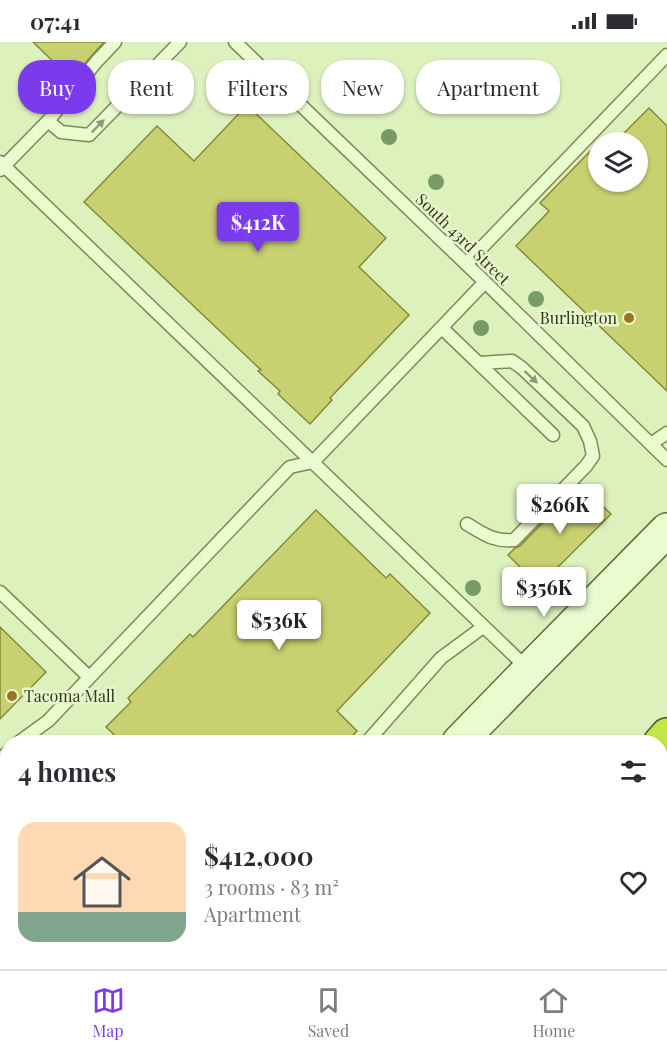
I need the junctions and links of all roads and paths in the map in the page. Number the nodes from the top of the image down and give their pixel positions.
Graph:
1 (116, 42) edge
2 (180, 42) edge
3 (237, 43) edge
4 (665, 63) edge
5 (48, 121) junction
6 (1, 166) edge
7 (466, 264) junction
8 (485, 282) junction
9 (442, 328) junction
10 (479, 363) junction
11 (667, 433) edge
12 (553, 435) dead end
13 (651, 444) junction
14 (667, 460) edge
15 (313, 462) junction
16 (467, 524) dead end
17 (667, 530) edge
18 (0, 592) edge
19 (483, 627) junction
20 (529, 670) junction
21 (89, 677) junction
22 (29, 735) edge
23 (373, 735) edge
24 (466, 735) edge

1 - 5 lane
5 -> 2 lane
3 - 7 lane, South 43rd Street
4 - 7 lane
5 - 6 lane
6 - 15 lane
7 - 8 lane, South 43rd Street
8 - 9 lane
8 - 13 lane, South 43rd Street
9 - 10 lane
9 - 15 lane
10 - 12 lane
10 -> 16 lane
11 - 13 lane
13 - 14 lane, South 43rd Street
15 - 19 lane
15 - 21 lane
17 - 20 street
18 - 21 lane
19 - 20 lane
19 - 23 lane
20 - 24 street
21 - 22 lane

